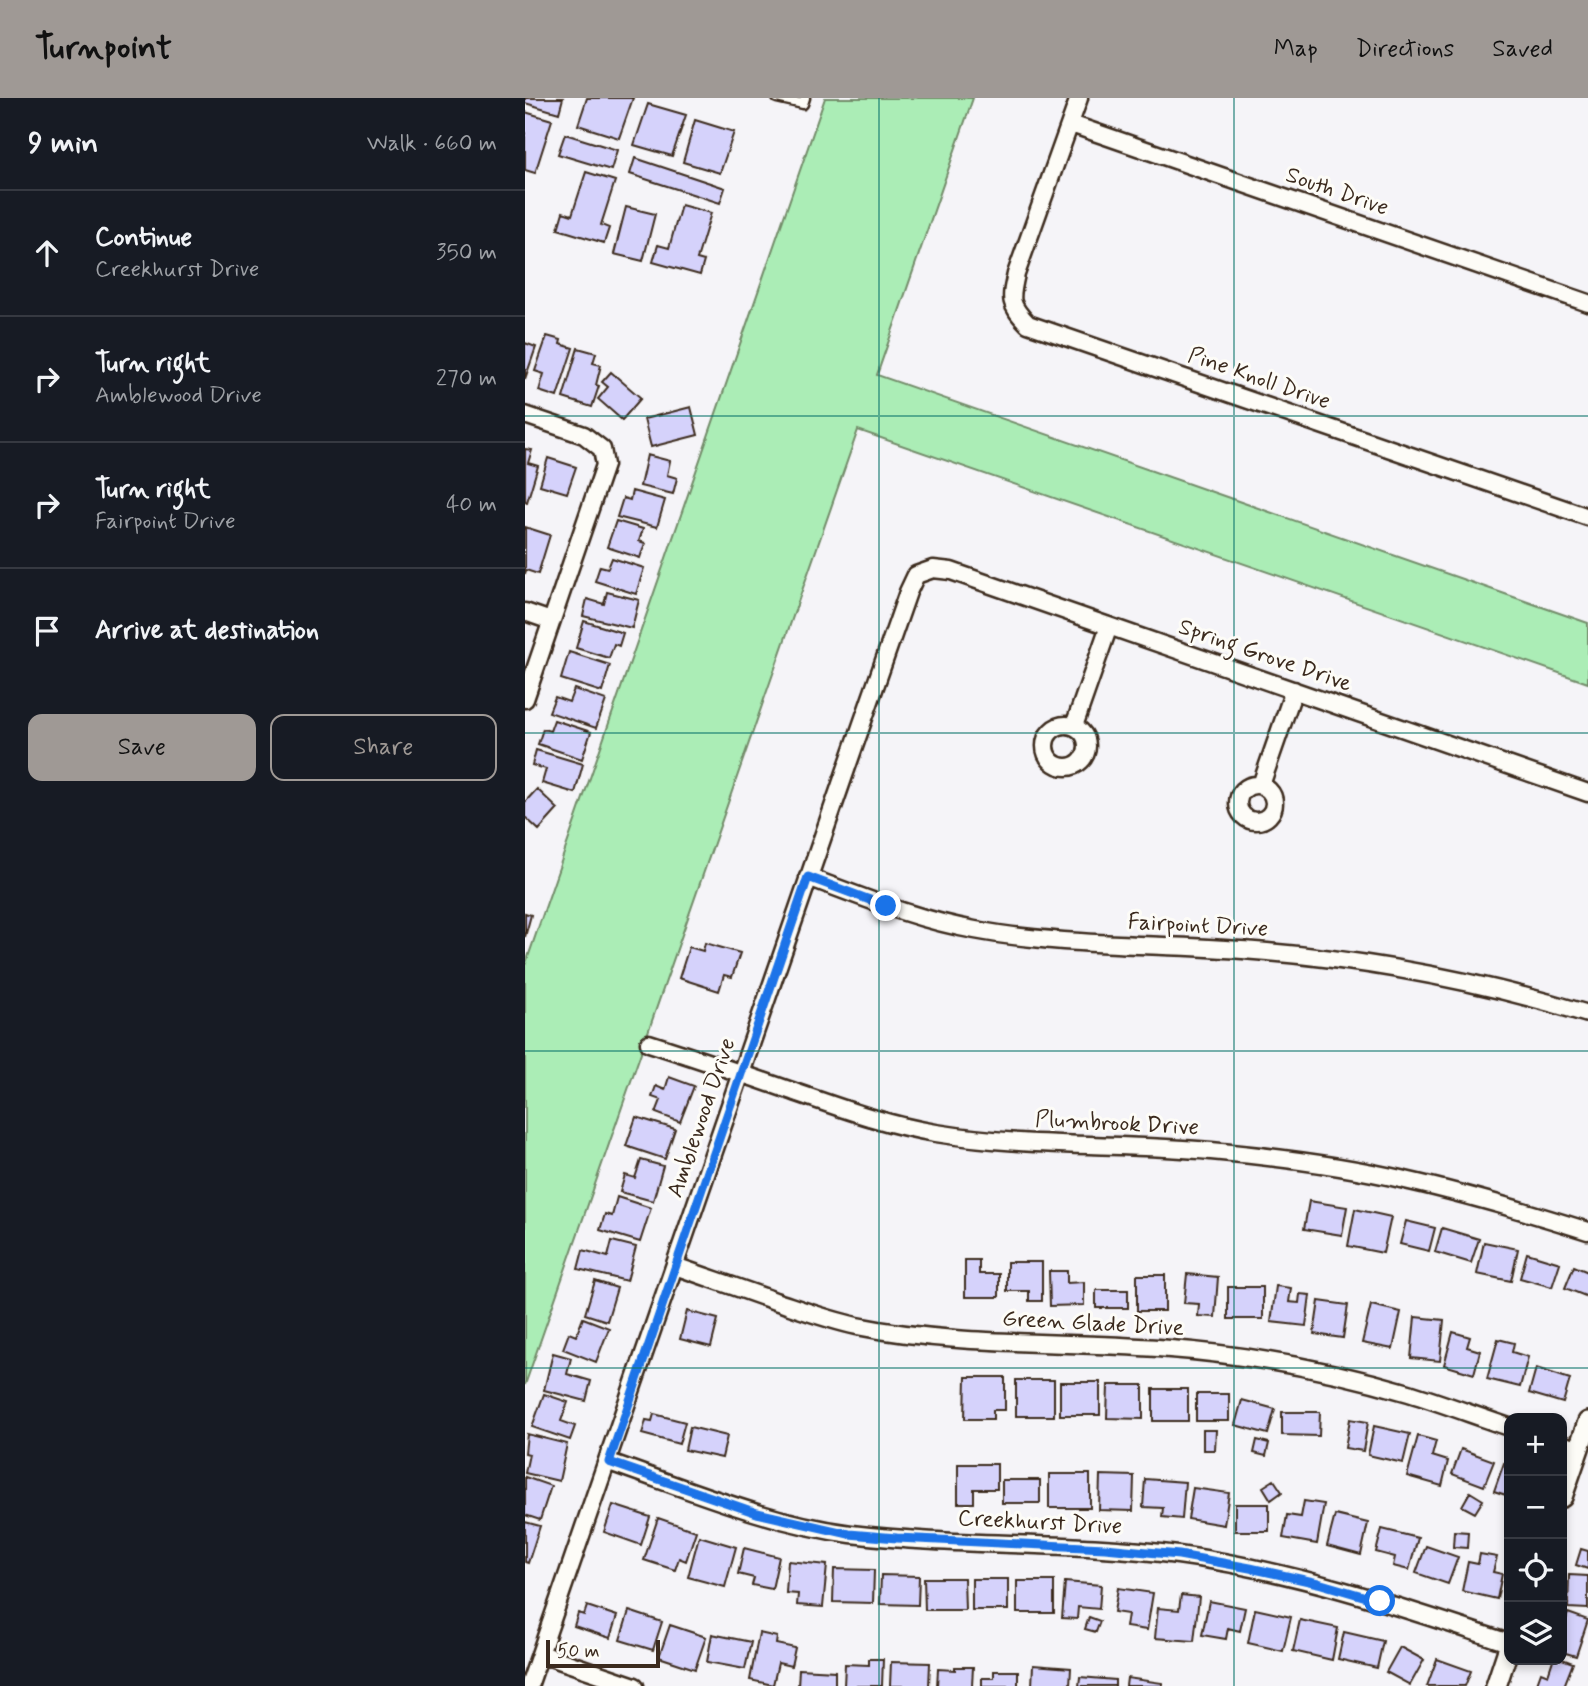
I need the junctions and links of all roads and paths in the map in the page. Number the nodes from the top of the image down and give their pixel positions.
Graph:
1 (777, 98) edge
2 (805, 98) edge
3 (1079, 98) edge
4 (1070, 124) junction
5 (1588, 303) edge
6 (525, 415) edge
7 (1588, 517) edge
8 (925, 572) joint
9 (525, 612) edge
10 (551, 621) junction
11 (1109, 626) junction
12 (1294, 690) junction
13 (525, 699) edge
14 (1074, 726) dead end
15 (1261, 785) dead end
16 (1588, 793) edge
17 (808, 877) junction
18 (1588, 1014) edge
19 (649, 1043) dead end
20 (741, 1073) junction
21 (1588, 1231) edge
22 (675, 1266) junction
23 (1588, 1422) edge
24 (1504, 1425) edge
25 (1570, 1447) edge
26 (609, 1462) junction
27 (1565, 1476) edge
28 (1504, 1643) edge
29 (541, 1654) junction
30 (1504, 1661) edge
31 (529, 1686) edge
32 (635, 1686) edge
33 (1496, 1686) edge

1 - 2 lane
3 - 4 street
4 - 5 street, South Drive
4 - 7 street, Pine Knoll Drive
6 - 10 street
8 - 11 street, Spring Grove Drive
8 - 17 street, Amblewood Drive
9 - 10 street
10 - 13 street
11 - 12 street, Spring Grove Drive
11 - 14 street
12 - 15 street
12 - 16 street, Spring Grove Drive
17 - 18 street, Fairpoint Drive
17 - 20 street, Amblewood Drive
19 - 20 street, Plumbrook Drive
20 - 21 street, Plumbrook Drive
20 - 22 street, Amblewood Drive
22 - 24 street, Green Glade Drive
22 - 26 street, Amblewood Drive
23 - 25 street
25 - 27 street
26 - 28 street, Creekhurst Drive
26 - 29 street, Amblewood Drive
29 - 31 street, Amblewood Drive
29 - 32 street
30 - 33 street

